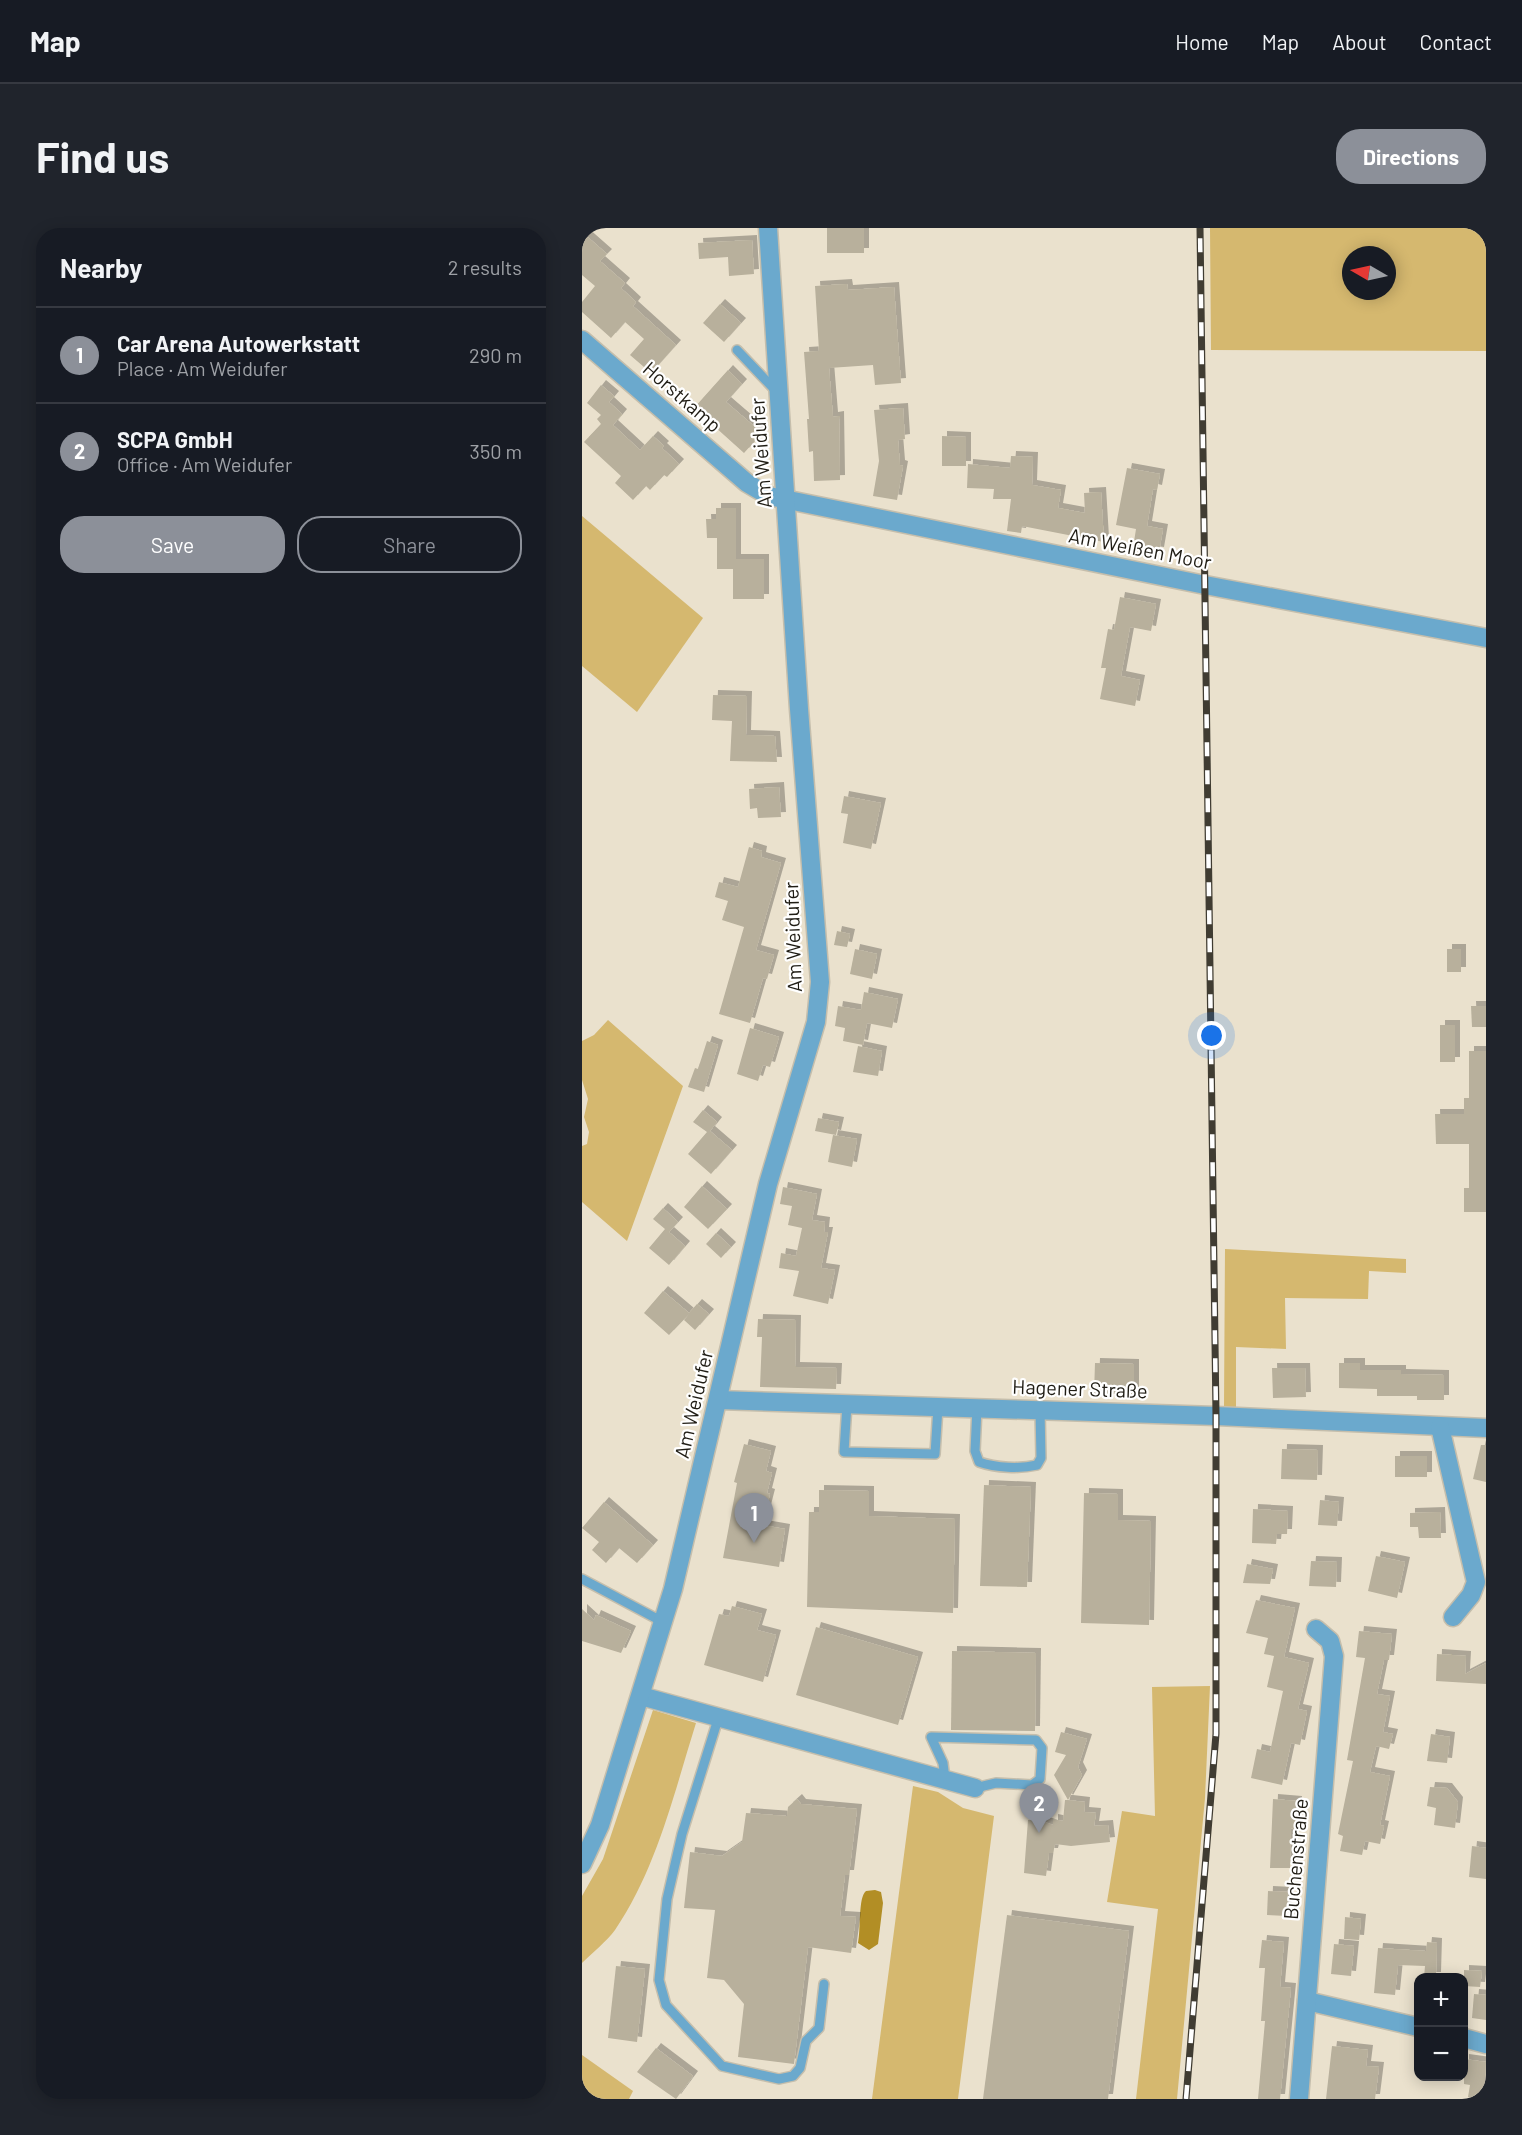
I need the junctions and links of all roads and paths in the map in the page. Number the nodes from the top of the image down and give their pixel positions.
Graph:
1 (768, 228) edge
2 (582, 340) edge
3 (737, 350) dead end
4 (779, 393) junction
5 (787, 501) junction
6 (1486, 638) edge
7 (719, 1400) junction
8 (847, 1404) junction
9 (938, 1407) junction
10 (977, 1408) junction
11 (1040, 1410) junction
12 (1440, 1427) junction
13 (1486, 1428) edge
14 (582, 1579) edge
15 (1453, 1617) dead end
16 (663, 1622) junction
17 (1316, 1629) dead end
18 (641, 1696) junction
19 (719, 1716) junction
20 (945, 1779) junction
21 (975, 1788) joint
22 (582, 1864) edge
23 (824, 1984) dead end
24 (1307, 2001) junction
25 (1414, 2026) edge
26 (1468, 2039) edge
27 (1486, 2044) edge
28 (1299, 2099) edge

1 - 4 street, Am Weidufer
2 - 5 street, Horstkamp
3 - 4 lane
4 - 5 street, Am Weidufer
5 - 6 street, Am Weißen Moor
5 - 7 street, Am Weidufer
7 - 8 street, Hagener Straße
7 - 16 street, Am Weidufer
8 - 9 street, Hagener Straße
8 - 9 lane
9 - 10 street, Hagener Straße
10 - 11 street, Hagener Straße
10 - 11 lane
11 - 12 street, Hagener Straße
12 - 13 street, Hagener Straße
12 - 15 street
14 - 16 lane
16 - 18 street, Am Weidufer
17 - 24 street, Buchenstraße
18 - 19 street
18 - 22 street, Am Weidufer
19 - 20 street
19 - 23 lane
20 - 21 street
20 - 21 lane
24 - 25 street
24 - 28 street, Buchenstraße
26 - 27 street

